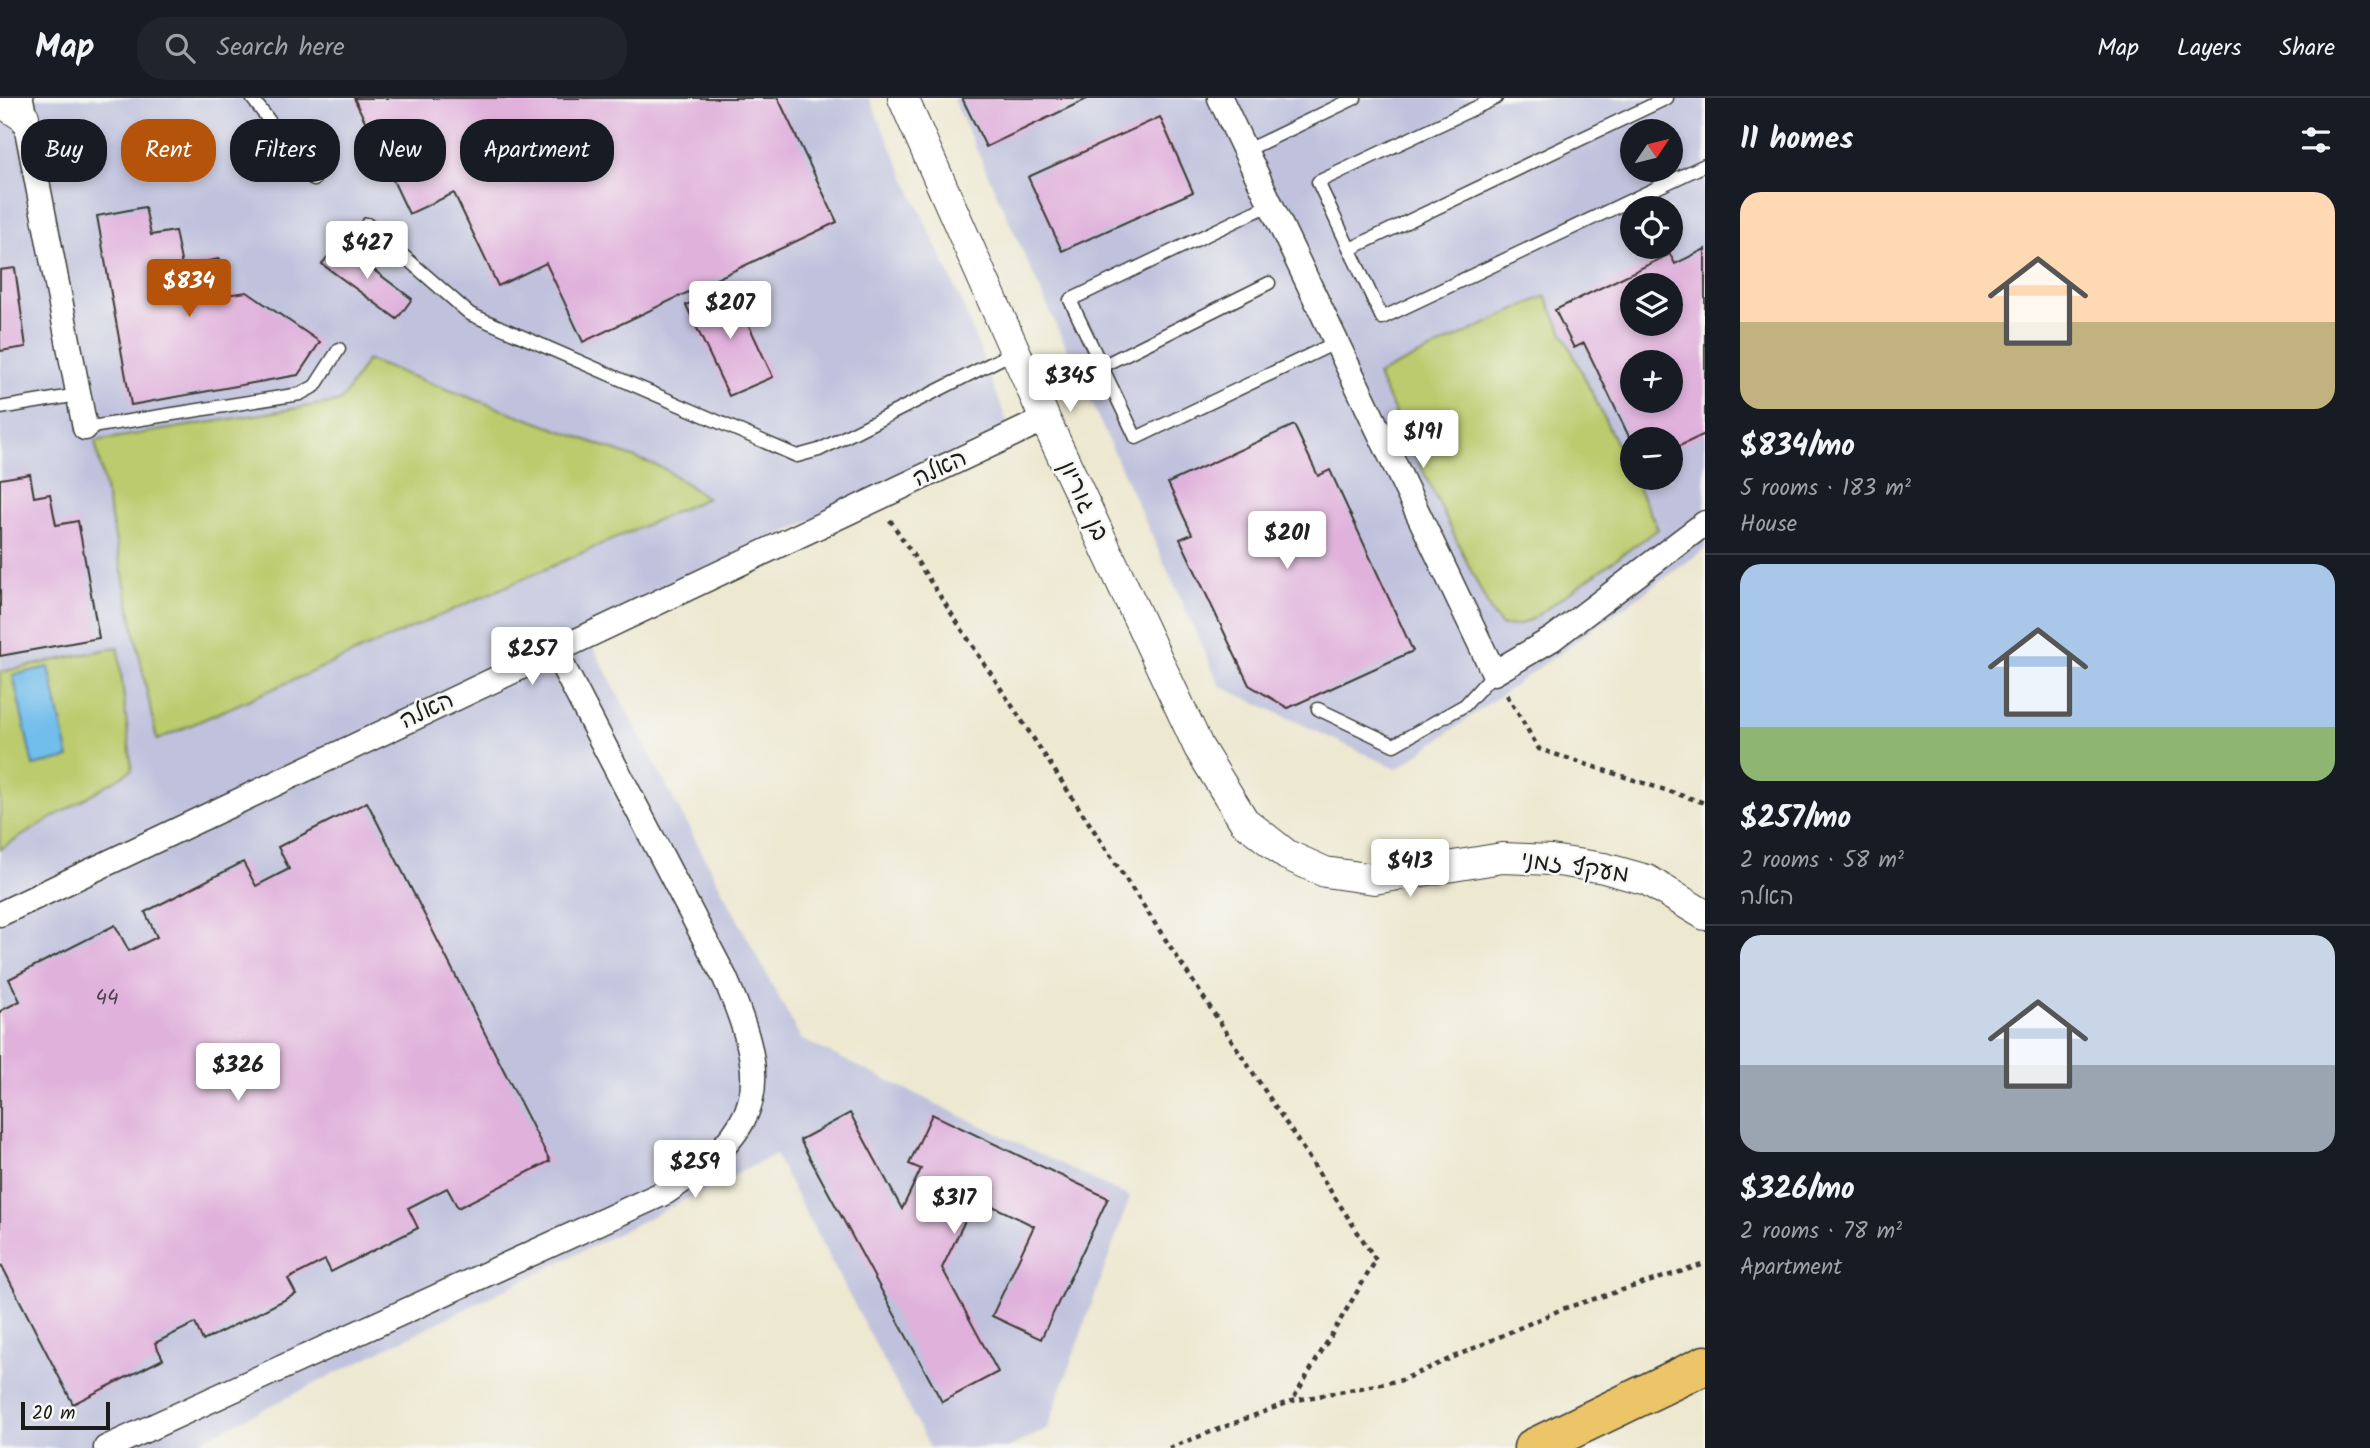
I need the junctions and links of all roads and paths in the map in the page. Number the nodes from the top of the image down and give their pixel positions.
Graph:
1 (252, 98) edge
2 (903, 98) edge
3 (1220, 98) edge
4 (1355, 98) edge
5 (1496, 98) edge
6 (1667, 98) edge
7 (15, 105) edge
8 (268, 119) edge
9 (1245, 151) junction
10 (1705, 165) edge
11 (1271, 204) junction
12 (367, 224) dead end
13 (1350, 249) junction
14 (1269, 283) dead end
15 (1337, 342) junction
16 (339, 349) dead end
17 (1016, 351) junction
18 (1102, 366) junction
19 (78, 395) junction
20 (0, 408) edge
21 (1045, 419) junction
22 (85, 428) joint
23 (876, 499) junction
24 (1705, 523) edge
25 (555, 651) junction
26 (1494, 673) junction
27 (1318, 709) dead end
28 (1199, 748) joint
29 (1705, 803) edge
30 (0, 914) edge
31 (1705, 915) edge
32 (1705, 1264) edge
33 (1705, 1365) edge
34 (1292, 1401) junction
35 (106, 1448) edge
36 (1169, 1448) edge
37 (1533, 1448) edge

1 - 8 lane
2 - 17 street, בן גוריון
3 - 9 street
4 - 9 lane
5 - 13 lane
6 - 13 lane
7 - 19 street
9 - 11 street
10 - 13 lane
11 - 15 street
11 - 18 lane
12 - 17 lane
14 - 18 lane
15 - 18 lane
15 - 26 street
16 - 22 lane
17 - 21 street, בן גוריון
19 - 20 lane
19 - 22 street
21 - 23 street, האלה
21 - 28 street, בן גוריון
23 - 25 street, האלה
23 - 34 path
24 - 26 street
25 - 30 street, האלה
25 - 35 street
26 - 27 lane
26 - 29 path
28 - 31 street, מעקף זמני
32 - 34 path
33 - 37 highway
34 - 36 path

